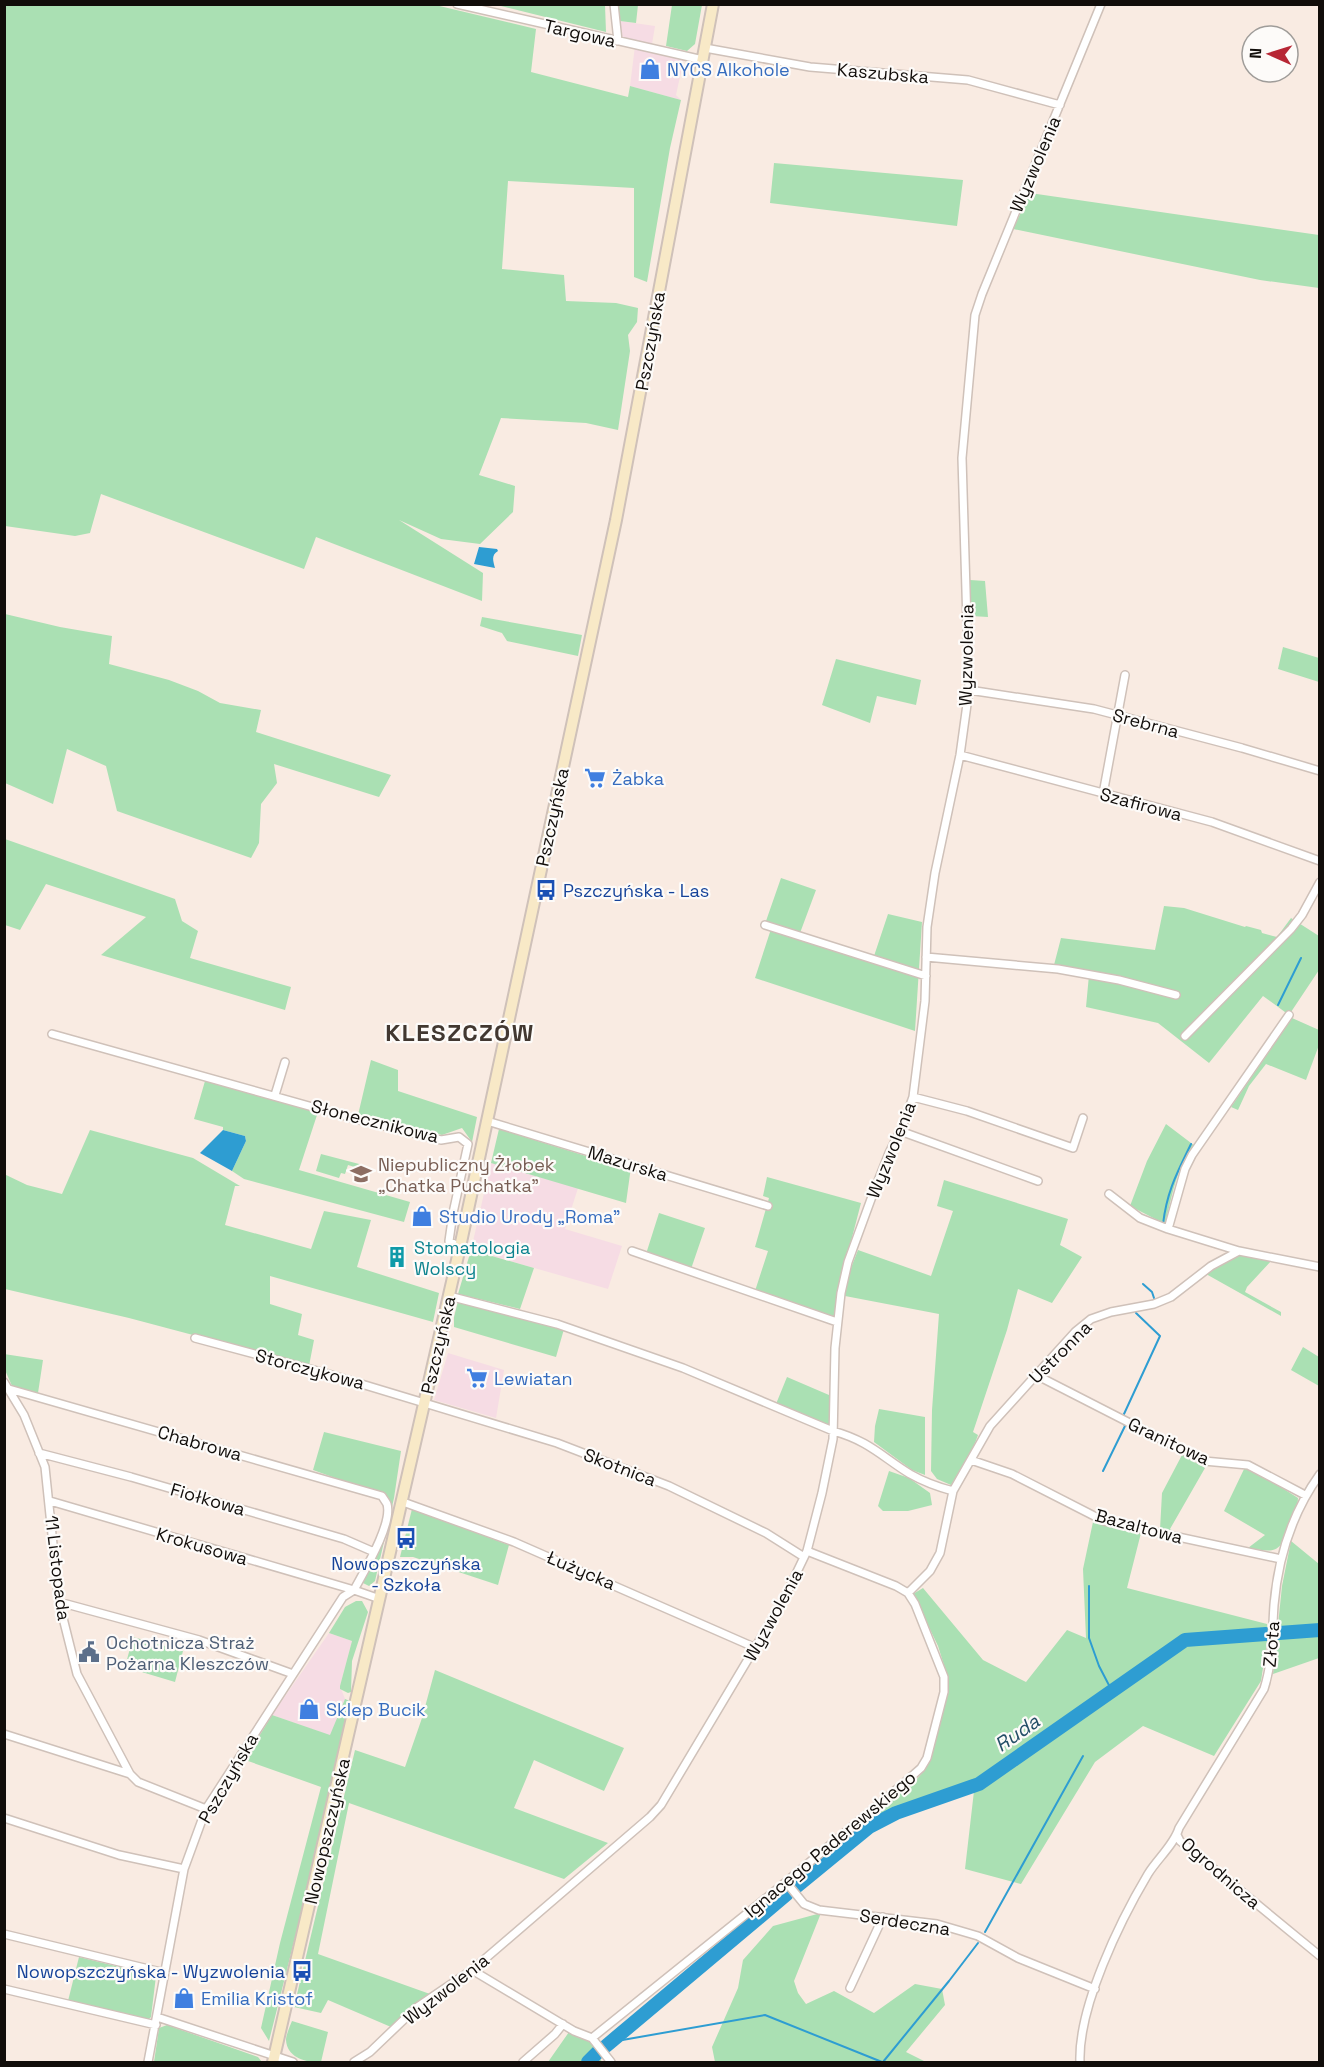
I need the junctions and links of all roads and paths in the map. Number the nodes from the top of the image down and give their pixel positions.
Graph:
1 (457, 4) edge
2 (614, 4) edge
3 (713, 4) edge
4 (1101, 4) edge
5 (618, 41) junction
6 (705, 48) junction
7 (703, 60) junction
8 (1060, 105) junction
9 (1125, 675) dead end
10 (969, 690) junction
11 (1117, 715) junction
12 (960, 755) junction
13 (1320, 771) edge
14 (1103, 794) junction
15 (1320, 861) edge
16 (1320, 882) edge
17 (765, 925) dead end
18 (926, 957) junction
19 (926, 976) junction
20 (1176, 995) dead end
21 (1289, 1015) dead end
22 (52, 1034) dead end
23 (1185, 1036) dead end
24 (285, 1062) dead end
25 (275, 1095) junction
26 (913, 1097) junction
27 (1083, 1118) dead end
28 (487, 1121) junction
29 (900, 1131) junction
30 (1038, 1181) dead end
31 (1109, 1194) dead end
32 (768, 1206) dead end
33 (1168, 1229) junction
34 (460, 1247) junction
35 (632, 1251) dead end
36 (1239, 1251) junction
37 (1320, 1267) edge
38 (449, 1296) junction
39 (837, 1322) junction
40 (195, 1338) dead end
41 (1036, 1375) junction
42 (4, 1382) edge
43 (9, 1389) junction
44 (425, 1401) junction
45 (833, 1431) junction
46 (39, 1453) junction
47 (971, 1460) junction
48 (1320, 1474) edge
49 (953, 1491) junction
50 (1305, 1495) junction
51 (50, 1502) junction
52 (403, 1502) junction
53 (387, 1503) joint
54 (374, 1552) junction
55 (806, 1554) junction
56 (1281, 1559) junction
57 (354, 1590) junction
58 (908, 1593) junction
59 (380, 1599) junction
60 (59, 1602) junction
61 (756, 1648) junction
62 (293, 1674) junction
63 (4, 1734) edge
64 (130, 1774) junction
65 (206, 1809) junction
66 (4, 1818) edge
67 (1177, 1835) junction
68 (184, 1869) junction
69 (786, 1882) junction
70 (883, 1917) junction
71 (4, 1934) edge
72 (1320, 1956) edge
73 (472, 1970) junction
74 (165, 1973) junction
75 (850, 1988) dead end
76 (4, 1989) edge
77 (1095, 1989) junction
78 (157, 2021) junction
79 (563, 2024) junction
80 (592, 2038) junction
81 (273, 2059) edge
82 (148, 2062) edge
83 (292, 2062) edge
84 (354, 2062) edge
85 (523, 2062) edge
86 (611, 2062) edge
87 (1080, 2062) edge

1 - 5 street, Targowa
2 - 5 street
3 - 6 main road, Pszczyńska
4 - 8 street, Wyzwolenia
5 - 7 street, Targowa
6 - 7 main road, Pszczyńska
6 - 8 street, Kaszubska
7 - 28 main road, Pszczyńska
8 - 10 street, Wyzwolenia
9 - 11 street
10 - 11 street, Srebrna
10 - 12 street, Wyzwolenia
11 - 13 street, Srebrna
11 - 14 street
12 - 14 street, Szafirowa
12 - 18 street, Wyzwolenia
14 - 15 street, Szafirowa
16 - 23 street
17 - 19 street
18 - 19 street, Wyzwolenia
18 - 20 street
19 - 26 street, Wyzwolenia
21 - 33 street
22 - 25 street, Słonecznikowa
24 - 25 street
25 - 34 street, Słonecznikowa
26 - 27 street
26 - 29 street, Wyzwolenia
28 - 32 street, Mazurska
28 - 34 main road, Pszczyńska
29 - 30 street
29 - 39 street, Wyzwolenia
31 - 33 street
33 - 36 street
34 - 38 main road, Pszczyńska
35 - 39 street
36 - 37 street
36 - 41 street, Ustronna
38 - 44 main road, Pszczyńska
38 - 45 street
39 - 45 street, Wyzwolenia
40 - 44 street, Storczykowa
41 - 47 street, Ustronna
41 - 50 street, Granitowa
42 - 43 street, 11 Listopada
43 - 46 street, 11 Listopada
43 - 53 street, Chabrowa
44 - 52 main road, Pszczyńska
44 - 55 street, Skotnica
45 - 49 street
45 - 55 street, Wyzwolenia
46 - 51 street, 11 Listopada
46 - 54 street, Fiołkowa
47 - 49 street, Ustronna
47 - 56 street, Bazaltowa
48 - 50 street, Złota
49 - 58 street, Ustronna
50 - 56 street, Złota
51 - 57 street, Krokusowa
51 - 60 street, 11 Listopada
52 - 59 main road, Pszczyńska
52 - 61 street, Łużycka
53 - 54 street, Pszczyńska
54 - 57 street, Pszczyńska
55 - 58 street
55 - 61 street, Wyzwolenia
56 - 67 street, Złota
57 - 59 street
57 - 62 street, Pszczyńska
58 - 69 street, Ignacego Paderewskiego
59 - 81 main road, Nowopszczyńska
60 - 62 street
60 - 64 street, 11 Listopada
61 - 73 street, Wyzwolenia
62 - 65 street, Pszczyńska
63 - 64 street
64 - 65 street
65 - 68 street, Pszczyńska
66 - 68 street
67 - 72 street, Ogrodnicza
67 - 77 street, Ogrodnicza
68 - 74 street, Pszczyńska
69 - 70 street, Serdeczna
69 - 80 street, Ignacego Paderewskiego
70 - 75 street
70 - 77 street, Serdeczna
71 - 74 street
73 - 79 street
73 - 84 street, Wyzwolenia
74 - 78 street, Pszczyńska
76 - 78 street
77 - 87 street, Ogrodnicza
78 - 81 street
78 - 82 street, Pszczyńska
79 - 80 street
79 - 85 street
80 - 86 street
81 - 83 street

